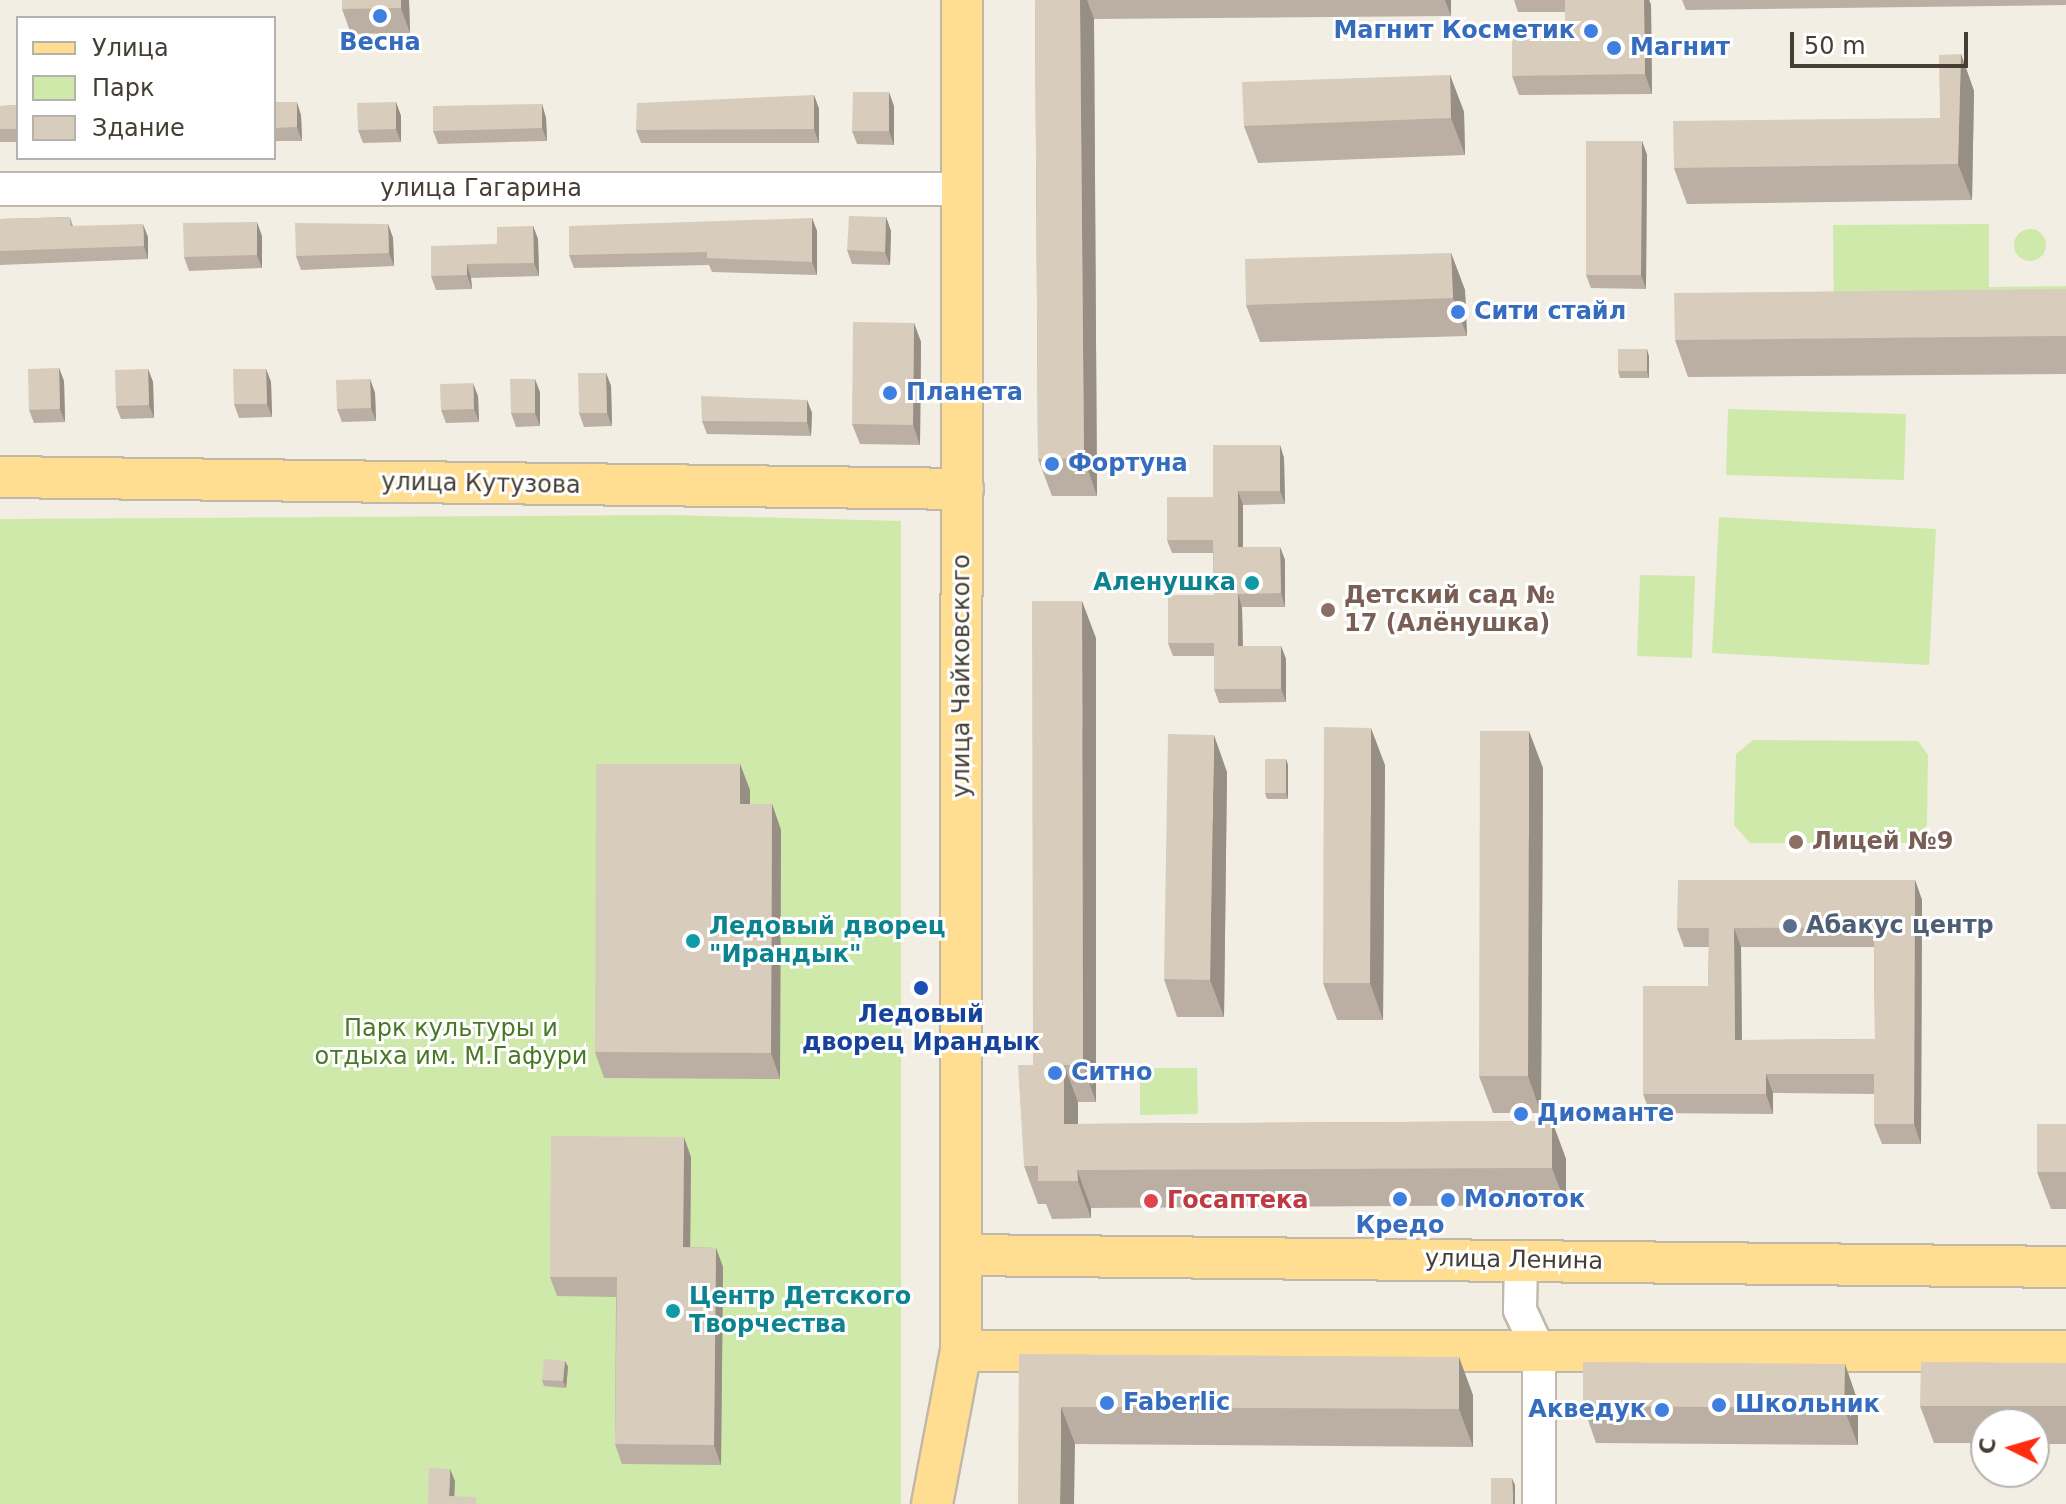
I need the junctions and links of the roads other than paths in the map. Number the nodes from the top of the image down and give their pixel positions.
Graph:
1 (962, 0) edge
2 (0, 189) edge
3 (962, 189) junction
4 (0, 477) edge
5 (963, 489) junction
6 (961, 1255) junction
7 (1521, 1261) junction
8 (2066, 1267) edge
9 (961, 1351) junction
10 (1539, 1351) junction
11 (2066, 1351) edge
12 (932, 1504) edge
13 (1539, 1504) edge

1 - 3 main road, улица Чайковского
2 - 3 street, улица Гагарина
3 - 5 main road, улица Чайковского
4 - 5 main road, улица Кутузова
5 - 6 main road, улица Чайковского
6 - 7 main road, улица Ленина
6 - 9 main road, улица Чайковского
7 - 8 main road, улица Ленина
7 - 10 street
9 - 10 main road
9 - 12 main road, улица Чайковского
10 - 11 main road
10 - 13 street

